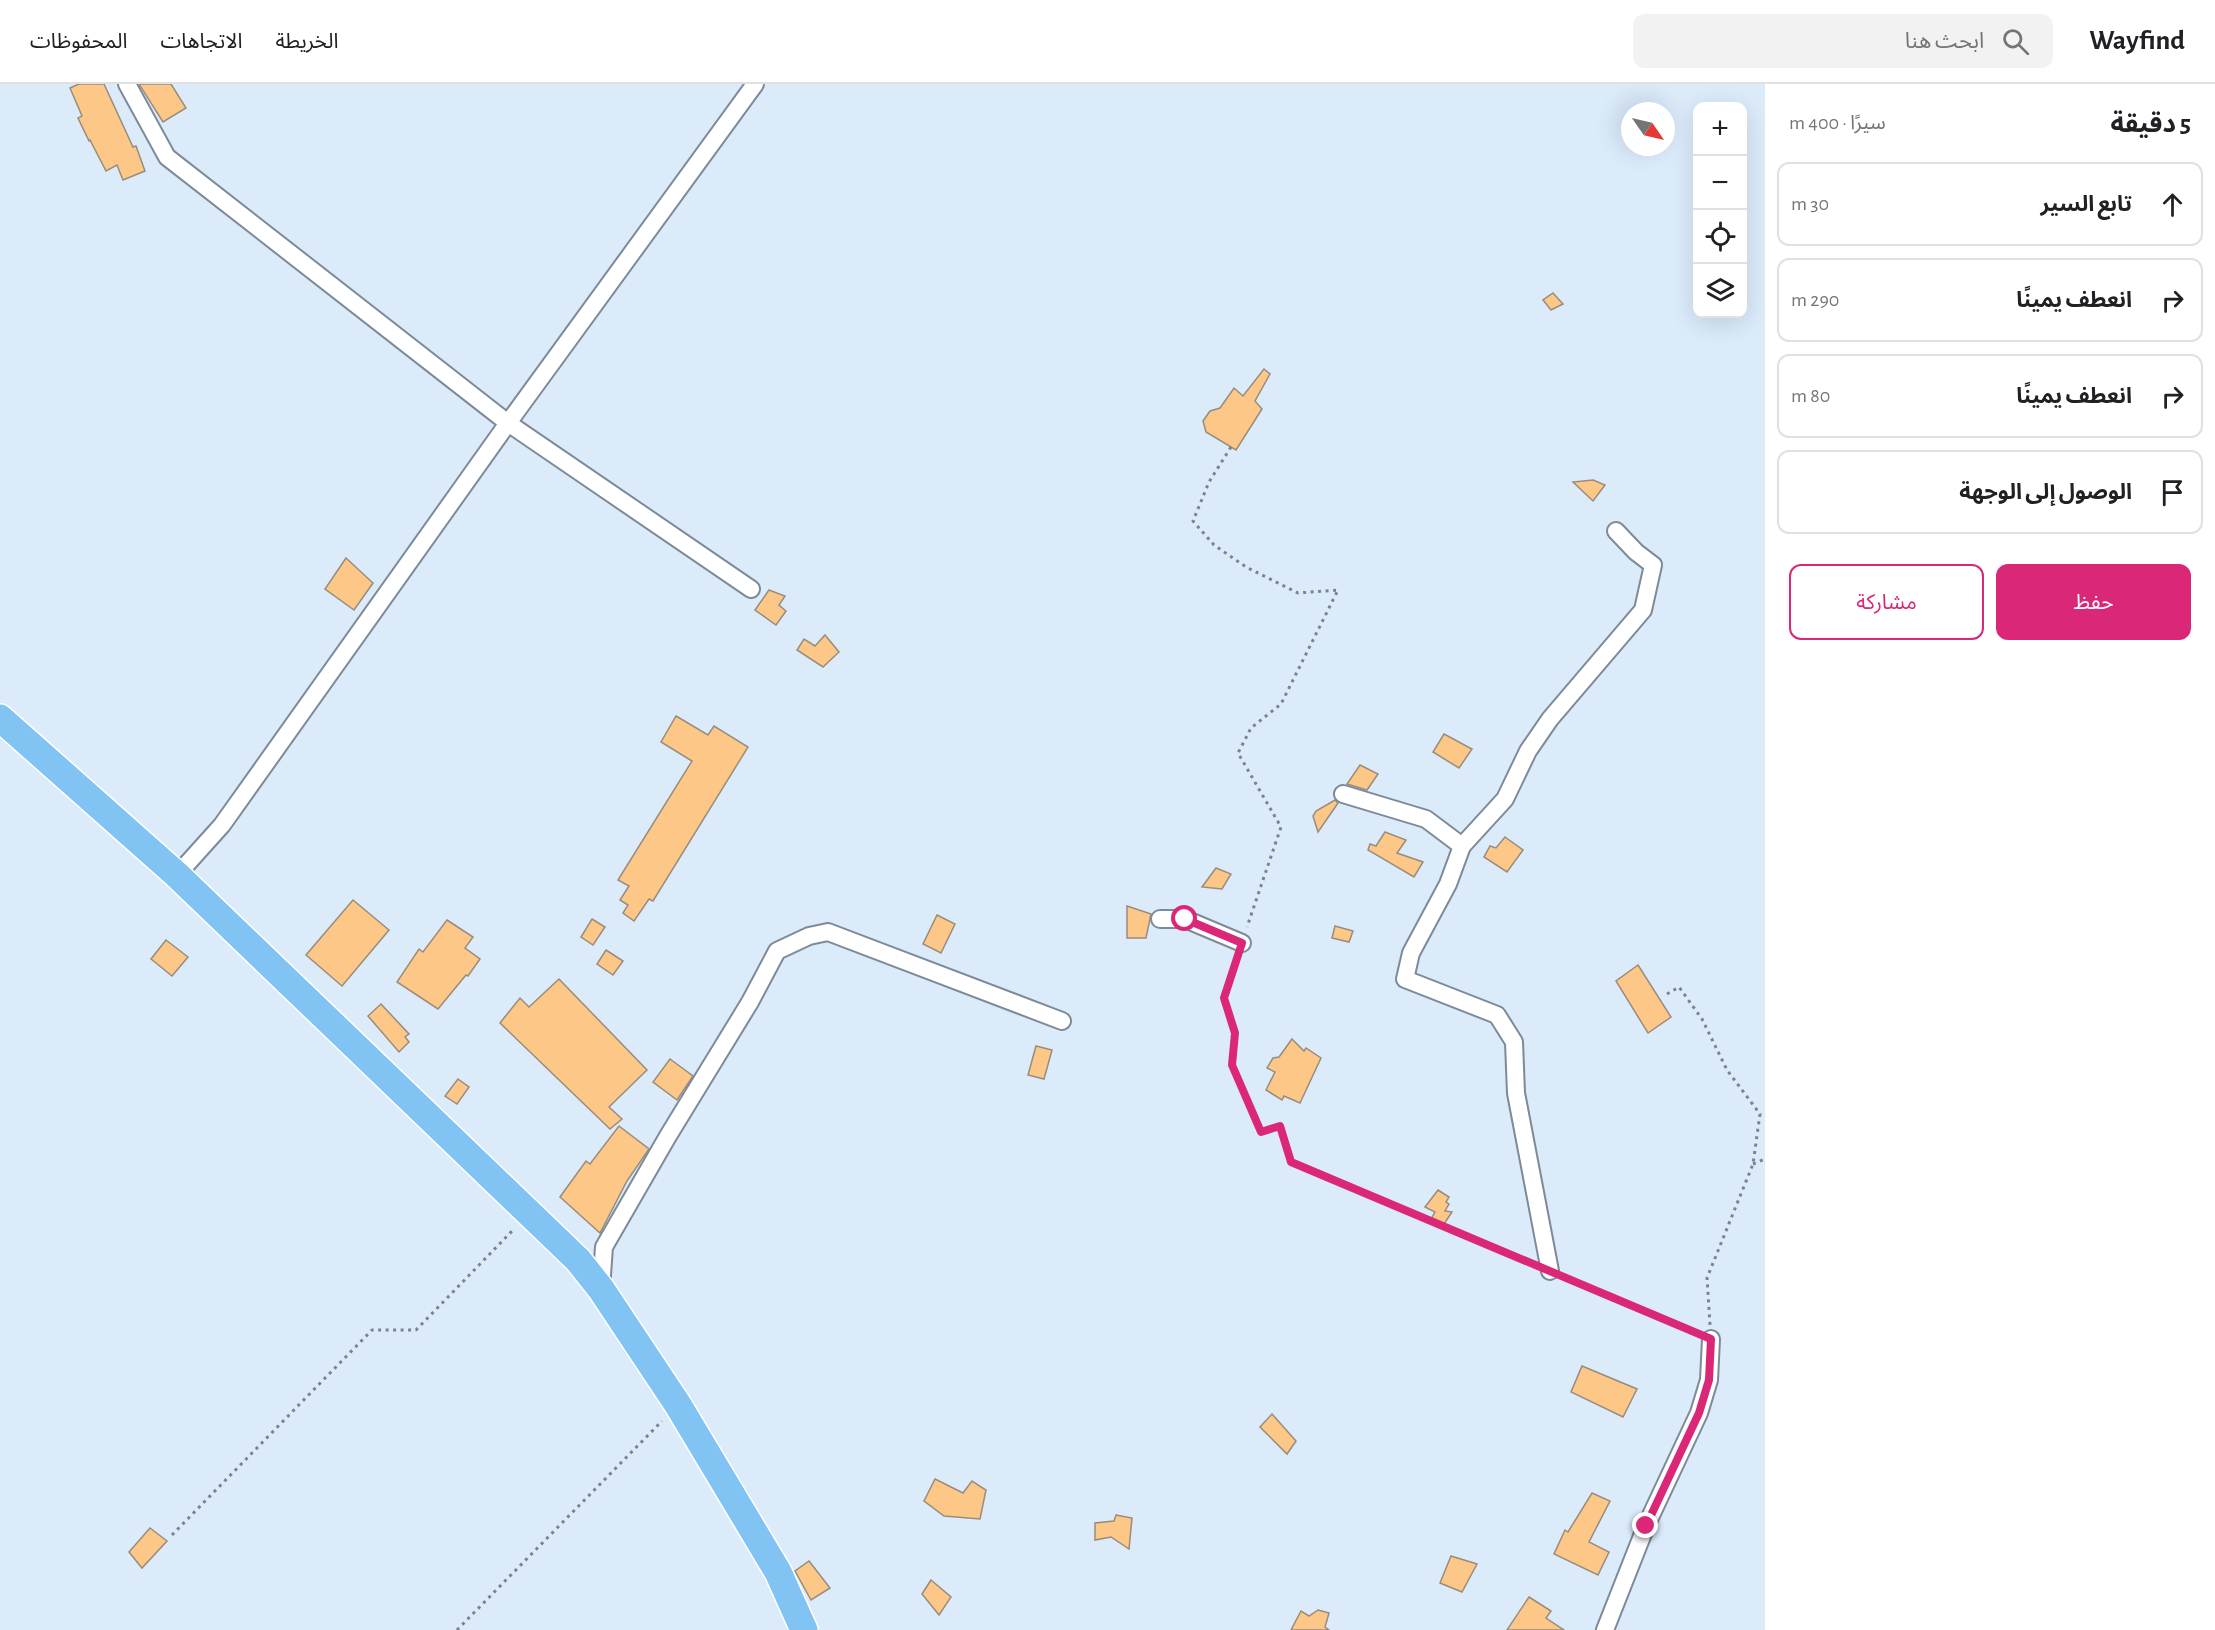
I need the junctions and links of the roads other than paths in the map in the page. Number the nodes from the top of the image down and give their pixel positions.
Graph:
1 (127, 84) edge
2 (755, 84) edge
3 (508, 423) junction
4 (1616, 531) dead end
5 (751, 589) dead end
6 (0, 718) edge
7 (1343, 794) dead end
8 (1462, 846) junction
9 (177, 875) junction
10 (1160, 919) dead end
11 (1242, 943) road end
12 (1062, 1021) dead end
13 (1550, 1272) road end
14 (601, 1289) junction
15 (1711, 1339) road end
16 (804, 1630) edge
17 (1605, 1630) edge

1 - 3 street
2 - 3 street
3 - 5 street
3 - 9 street
4 - 8 street
6 - 9 main road
7 - 8 street
8 - 13 street
9 - 14 main road
10 - 11 street
12 - 14 street
14 - 16 main road
15 - 17 street

